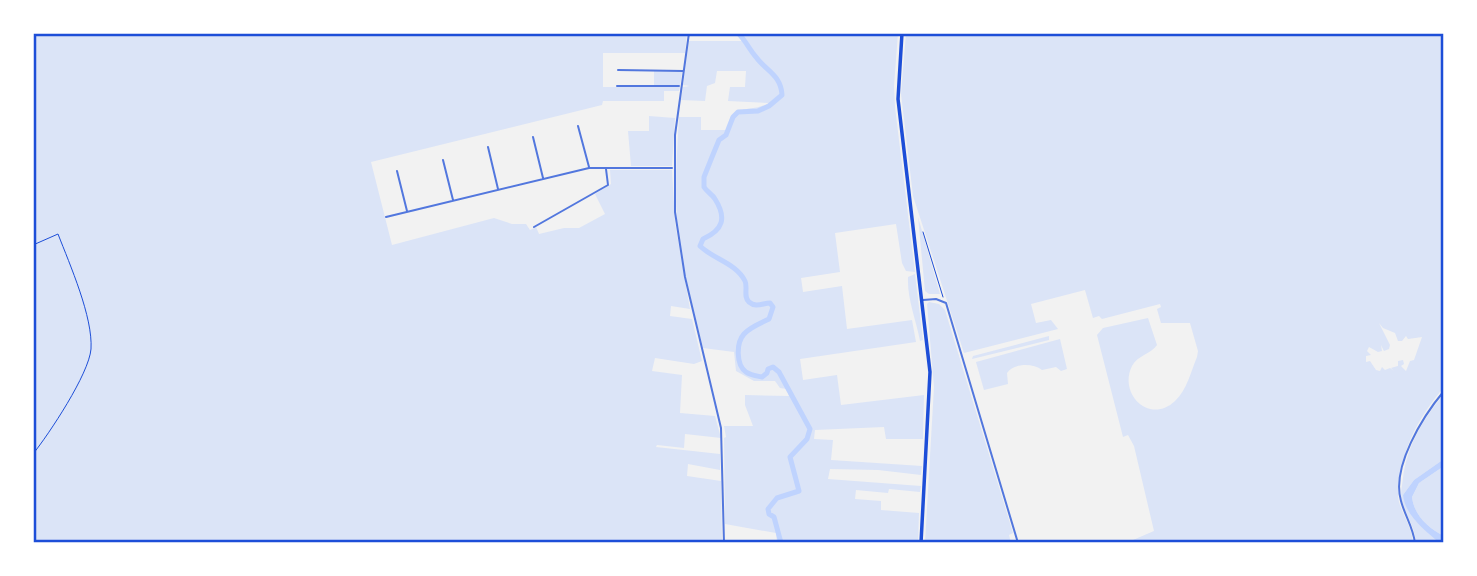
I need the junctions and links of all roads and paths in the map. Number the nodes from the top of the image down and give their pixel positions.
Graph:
1 (689, 33) edge
2 (902, 33) edge
3 (618, 70) dead end
4 (684, 71) junction
5 (617, 86) dead end
6 (682, 86) junction
7 (578, 126) dead end
8 (533, 136) dead end
9 (488, 147) dead end
10 (443, 160) dead end
11 (589, 168) junction
12 (606, 168) junction
13 (674, 168) junction
14 (397, 171) dead end
15 (544, 179) junction
16 (498, 190) junction
17 (453, 201) junction
18 (407, 212) junction
19 (386, 218) dead end
20 (534, 227) dead end
21 (923, 232) dead end
22 (33, 245) edge
23 (922, 300) junction
24 (946, 303) junction
25 (1444, 391) edge
26 (33, 454) edge
27 (724, 543) edge
28 (921, 543) edge
29 (1018, 543) edge
30 (1415, 543) edge

1 - 4 street
2 - 23 main road
3 - 4 street
4 - 6 street
5 - 6 street
6 - 13 street
7 - 11 street
8 - 15 street
9 - 16 street
10 - 17 street
11 - 12 street
11 - 15 street
12 - 13 street
12 - 20 street
13 - 27 street
14 - 18 street
15 - 16 street
16 - 17 street
17 - 18 street
18 - 19 street
21 - 24 path
22 - 26 path
23 - 24 street
23 - 28 main road
24 - 29 street
25 - 30 street

